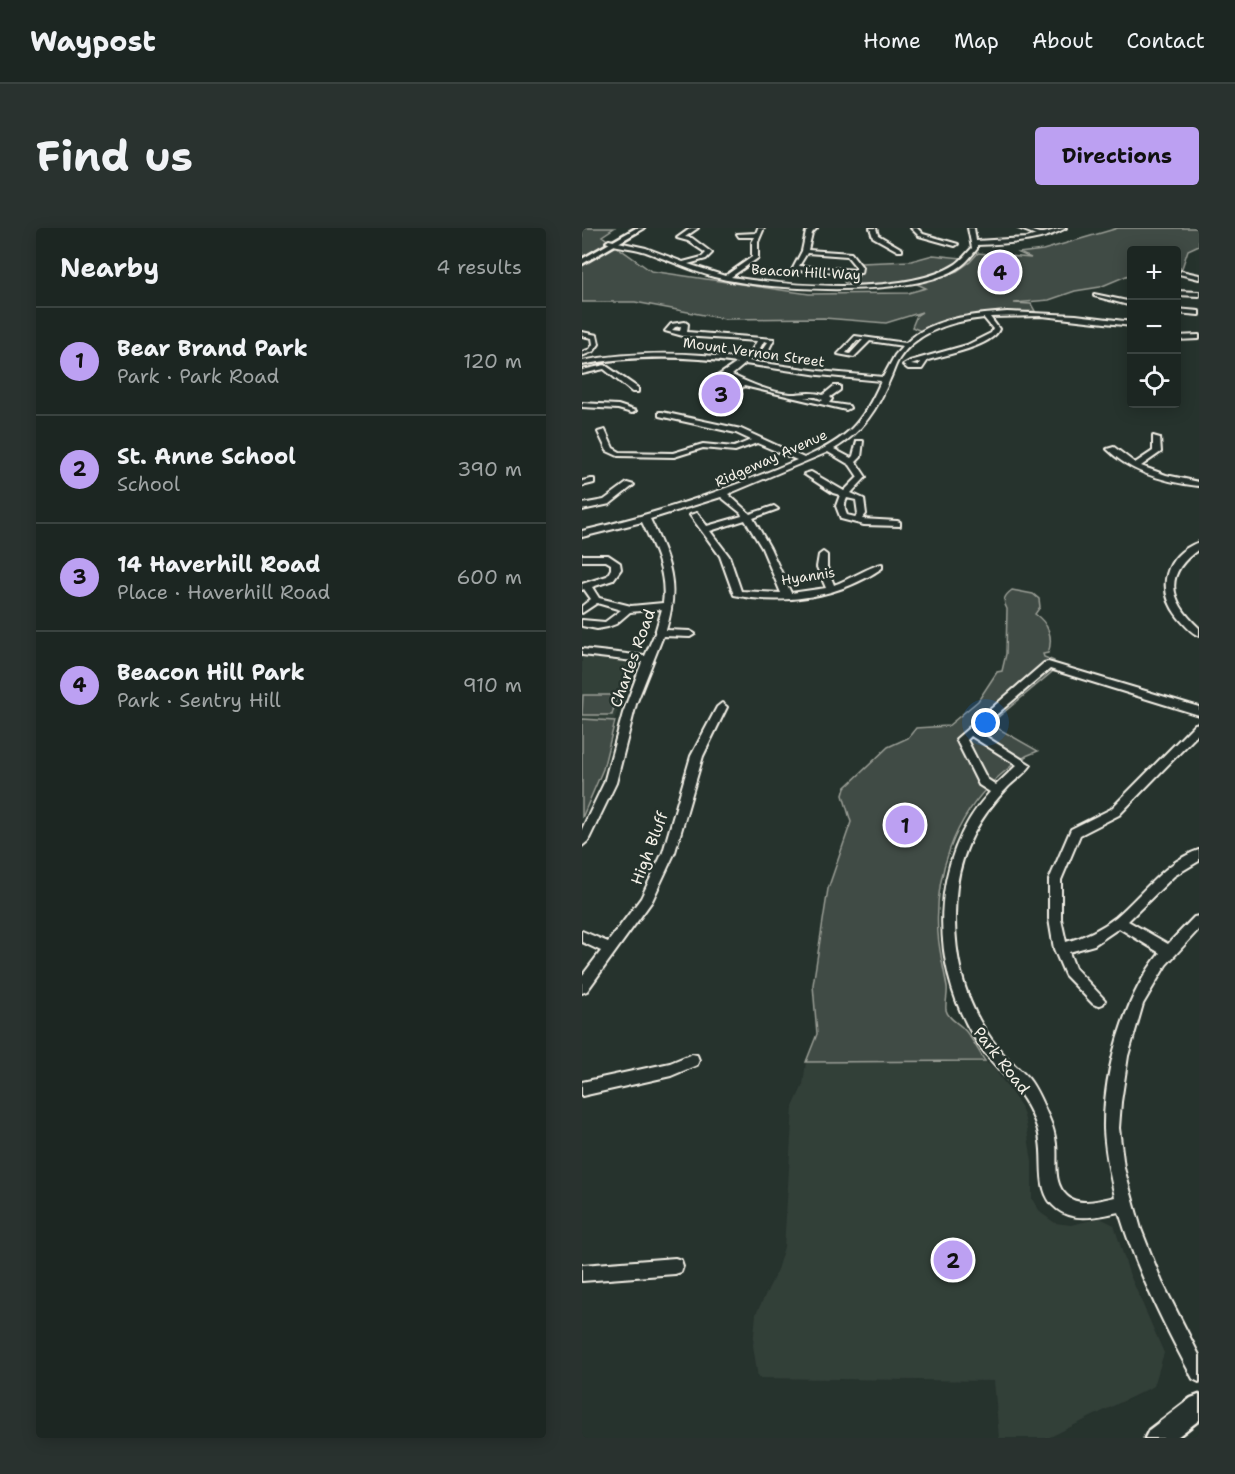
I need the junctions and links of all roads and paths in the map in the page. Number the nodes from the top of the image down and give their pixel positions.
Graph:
1 (632, 228) edge
2 (641, 228) edge
3 (695, 228) edge
4 (761, 228) edge
5 (814, 228) edge
6 (873, 228) edge
7 (914, 228) edge
8 (970, 228) edge
9 (1021, 228) edge
10 (1064, 228) edge
11 (739, 235) dead end
12 (758, 236) junction
13 (1044, 236) junction
14 (612, 243) junction
15 (974, 243) junction
16 (955, 244) dead end
17 (900, 250) dead end
18 (805, 251) junction
19 (582, 256) edge
20 (582, 262) edge
21 (681, 264) junction
22 (795, 268) junction
23 (1181, 273) dead end
24 (1199, 277) edge
25 (726, 278) junction
26 (785, 284) junction
27 (1181, 293) edge
28 (1199, 294) edge
29 (1096, 295) dead end
30 (1127, 303) edge
31 (1181, 311) edge
32 (1199, 313) edge
33 (986, 316) junction
34 (1046, 320) dead end
35 (1127, 323) edge
36 (1181, 330) edge
37 (1199, 330) edge
38 (1127, 331) edge
39 (586, 334) edge
40 (683, 334) dead end
41 (1199, 337) edge
42 (1181, 338) edge
43 (868, 339) dead end
44 (761, 340) junction
45 (906, 345) junction
46 (754, 352) junction
47 (582, 354) edge
48 (925, 358) dead end
49 (746, 361) junction
50 (582, 363) edge
51 (582, 372) edge
52 (887, 379) junction
53 (837, 388) dead end
54 (635, 390) dead end
55 (824, 400) junction
56 (582, 405) edge
57 (846, 408) dead end
58 (632, 411) dead end
59 (662, 414) dead end
60 (602, 432) dead end
61 (1156, 438) dead end
62 (758, 440) junction
63 (860, 443) dead end
64 (1111, 449) dead end
65 (824, 451) junction
66 (800, 462) junction
67 (850, 463) junction
68 (1134, 467) junction
69 (808, 474) dead end
70 (1199, 484) edge
71 (630, 485) dead end
72 (847, 494) junction
73 (720, 496) junction
74 (582, 507) edge
75 (774, 509) dead end
76 (694, 515) dead end
77 (745, 517) junction
78 (645, 519) junction
79 (856, 521) junction
80 (897, 524) dead end
81 (707, 529) junction
82 (582, 534) edge
83 (1199, 545) edge
84 (823, 555) dead end
85 (582, 558) edge
86 (879, 566) dead end
87 (585, 587) edge
88 (831, 588) junction
89 (787, 595) junction
90 (596, 600) junction
91 (632, 608) junction
92 (668, 608) junction
93 (582, 610) edge
94 (582, 622) edge
95 (1199, 633) edge
96 (661, 635) junction
97 (688, 636) dead end
98 (582, 652) edge
99 (645, 659) junction
100 (722, 706) dead end
101 (1199, 711) edge
102 (970, 731) junction
103 (1197, 735) edge
104 (995, 790) junction
105 (582, 841) edge
106 (1199, 855) edge
107 (1119, 921) junction
108 (1199, 921) edge
109 (582, 936) edge
110 (1061, 949) junction
111 (611, 951) junction
112 (1169, 951) junction
113 (582, 987) edge
114 (1098, 1000) dead end
115 (692, 1060) dead end
116 (582, 1089) edge
117 (1124, 1203) junction
118 (675, 1266) dead end
119 (582, 1273) edge
120 (1199, 1373) edge
121 (1199, 1406) edge
122 (1157, 1438) edge

1 - 14 main road
2 - 14 main road
3 - 21 street
4 - 12 street
5 - 18 street
6 - 17 street
7 - 16 street
8 - 15 street
9 - 13 street
10 - 13 street
11 - 12 street
12 - 25 street
13 - 15 street
14 - 19 main road
14 - 20 main road
14 - 21 street, Beacon Hill Way
15 - 26 street, Beacon Hill Way
18 - 22 street
18 - 22 street
21 - 25 street, Beacon Hill Way
22 - 26 street
23 - 24 street
25 - 26 street, Beacon Hill Way
27 - 28 street
29 - 30 street
31 - 32 street
33 - 35 street
33 - 45 street
33 - 48 street
34 - 38 street
36 - 37 street
39 - 47 street
40 - 44 street
41 - 42 street
43 - 45 street
44 - 46 street
44 - 46 street
45 - 52 street, Ridgeway Avenue
46 - 49 street
49 - 50 street, Mount Vernon Street
49 - 52 street, Mount Vernon Street
49 - 55 street
51 - 54 street
52 - 65 street, Ridgeway Avenue
53 - 55 street
55 - 57 street
56 - 58 street
59 - 62 street
60 - 62 street
61 - 68 street
62 - 66 street
63 - 67 street
64 - 68 street
65 - 66 street, Ridgeway Avenue
65 - 67 street
66 - 73 street, Ridgeway Avenue
67 - 72 street
68 - 70 street
69 - 72 street
71 - 74 street
72 - 79 street
72 - 79 street
73 - 77 street
73 - 78 street, Ridgeway Avenue
75 - 77 street
76 - 81 street
77 - 81 street
77 - 89 street
78 - 82 street, Ridgeway Avenue
78 - 92 street, Charles Road
79 - 80 street
81 - 89 street, Hyannis
83 - 95 street
84 - 88 street
85 - 87 street
86 - 88 street, Hyannis
87 - 90 street
88 - 89 street, Hyannis
90 - 91 street
90 - 93 street
91 - 92 street
91 - 94 street
92 - 96 street, Charles Road
96 - 97 street
96 - 99 street, Charles Road
98 - 99 street
99 - 105 street, Charles Road
100 - 111 street, High Bluff
101 - 102 street
102 - 104 street
102 - 104 street, Park Road
103 - 110 street
104 - 117 street, Park Road
106 - 107 street
107 - 110 street
107 - 112 street
108 - 112 street
109 - 111 street
110 - 114 street
111 - 113 street, High Bluff
112 - 117 street
115 - 116 street
117 - 120 street
118 - 119 street
121 - 122 main road

